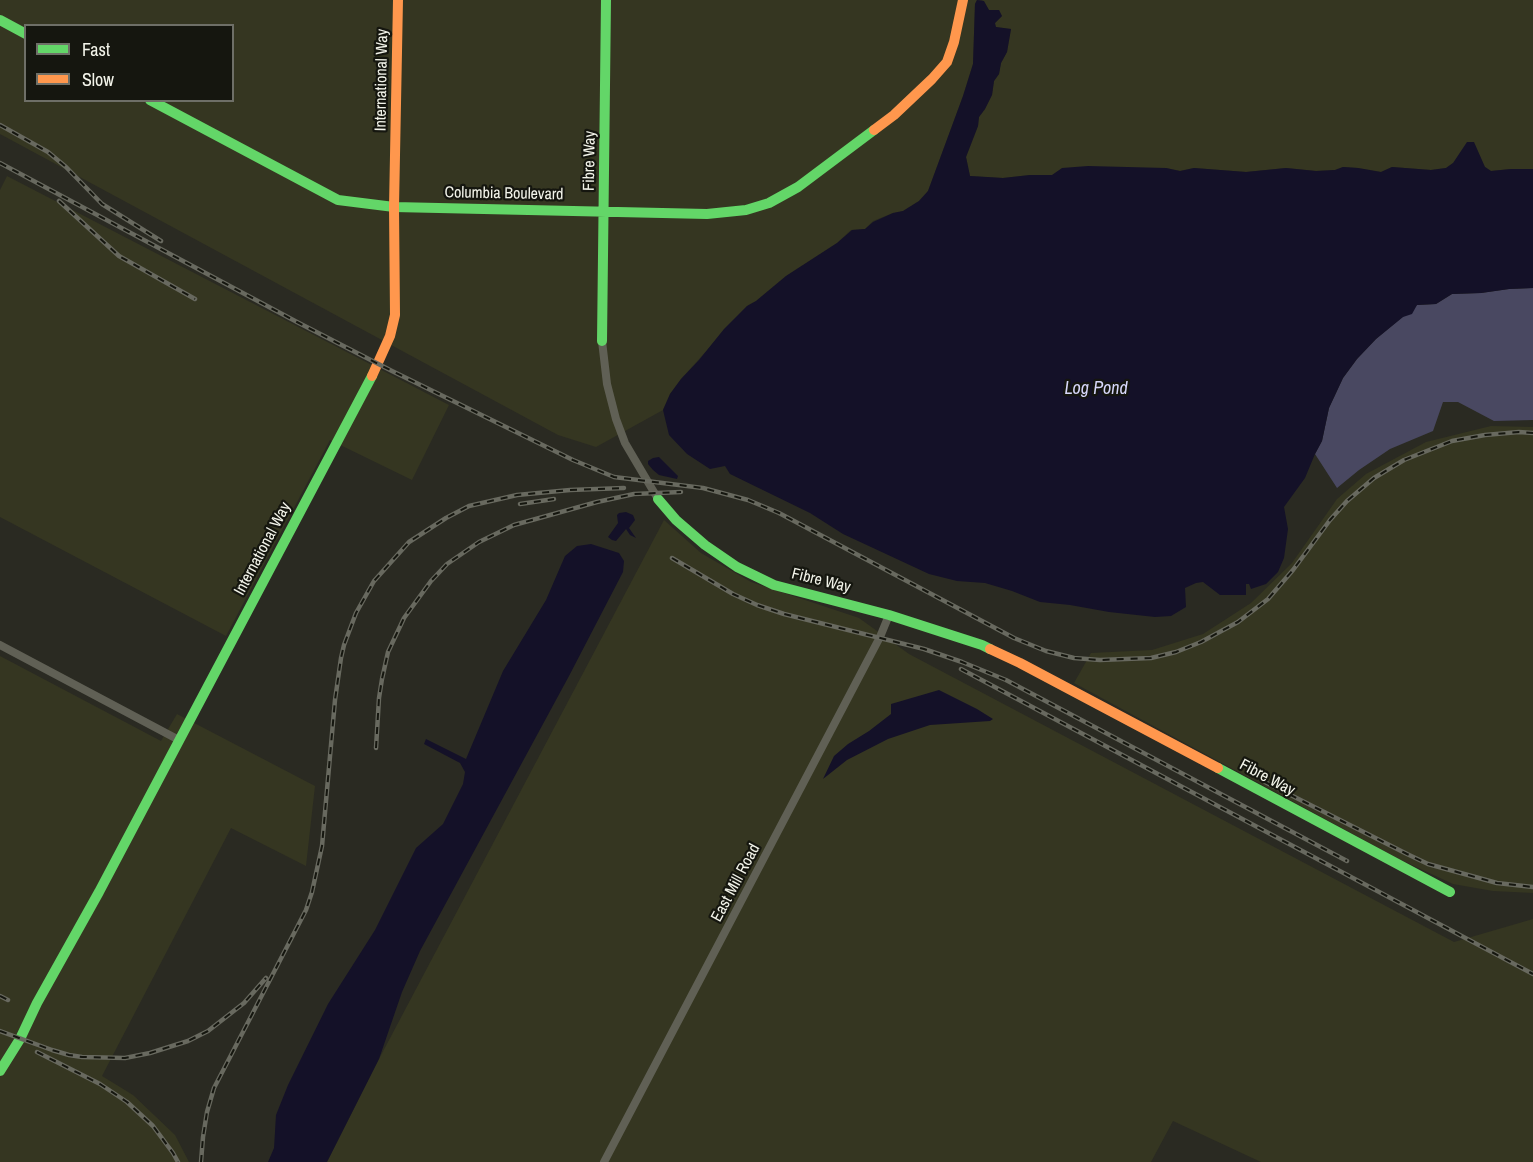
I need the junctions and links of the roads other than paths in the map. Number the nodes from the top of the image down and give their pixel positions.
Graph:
1 (398, 0) edge
2 (606, 0) edge
3 (963, 0) edge
4 (0, 20) edge
5 (24, 33) edge
6 (154, 102) edge
7 (394, 207) junction
8 (604, 211) junction
9 (602, 341) joint
10 (658, 499) joint
11 (889, 615) junction
12 (0, 645) edge
13 (180, 740) junction
14 (1450, 892) dead end
15 (0, 1071) edge
16 (604, 1162) edge

1 - 7 street, International Way
2 - 8 street, Fibre Way
3 - 8 street, Columbia Boulevard
4 - 5 street
6 - 7 street, Columbia Boulevard
7 - 8 street, Columbia Boulevard
7 - 13 street, International Way
8 - 9 street, Fibre Way
9 - 10 street, Fibre Way
10 - 11 street, Fibre Way
11 - 14 street, Fibre Way
11 - 16 street, East Mill Road
12 - 13 street
13 - 15 street, International Way

